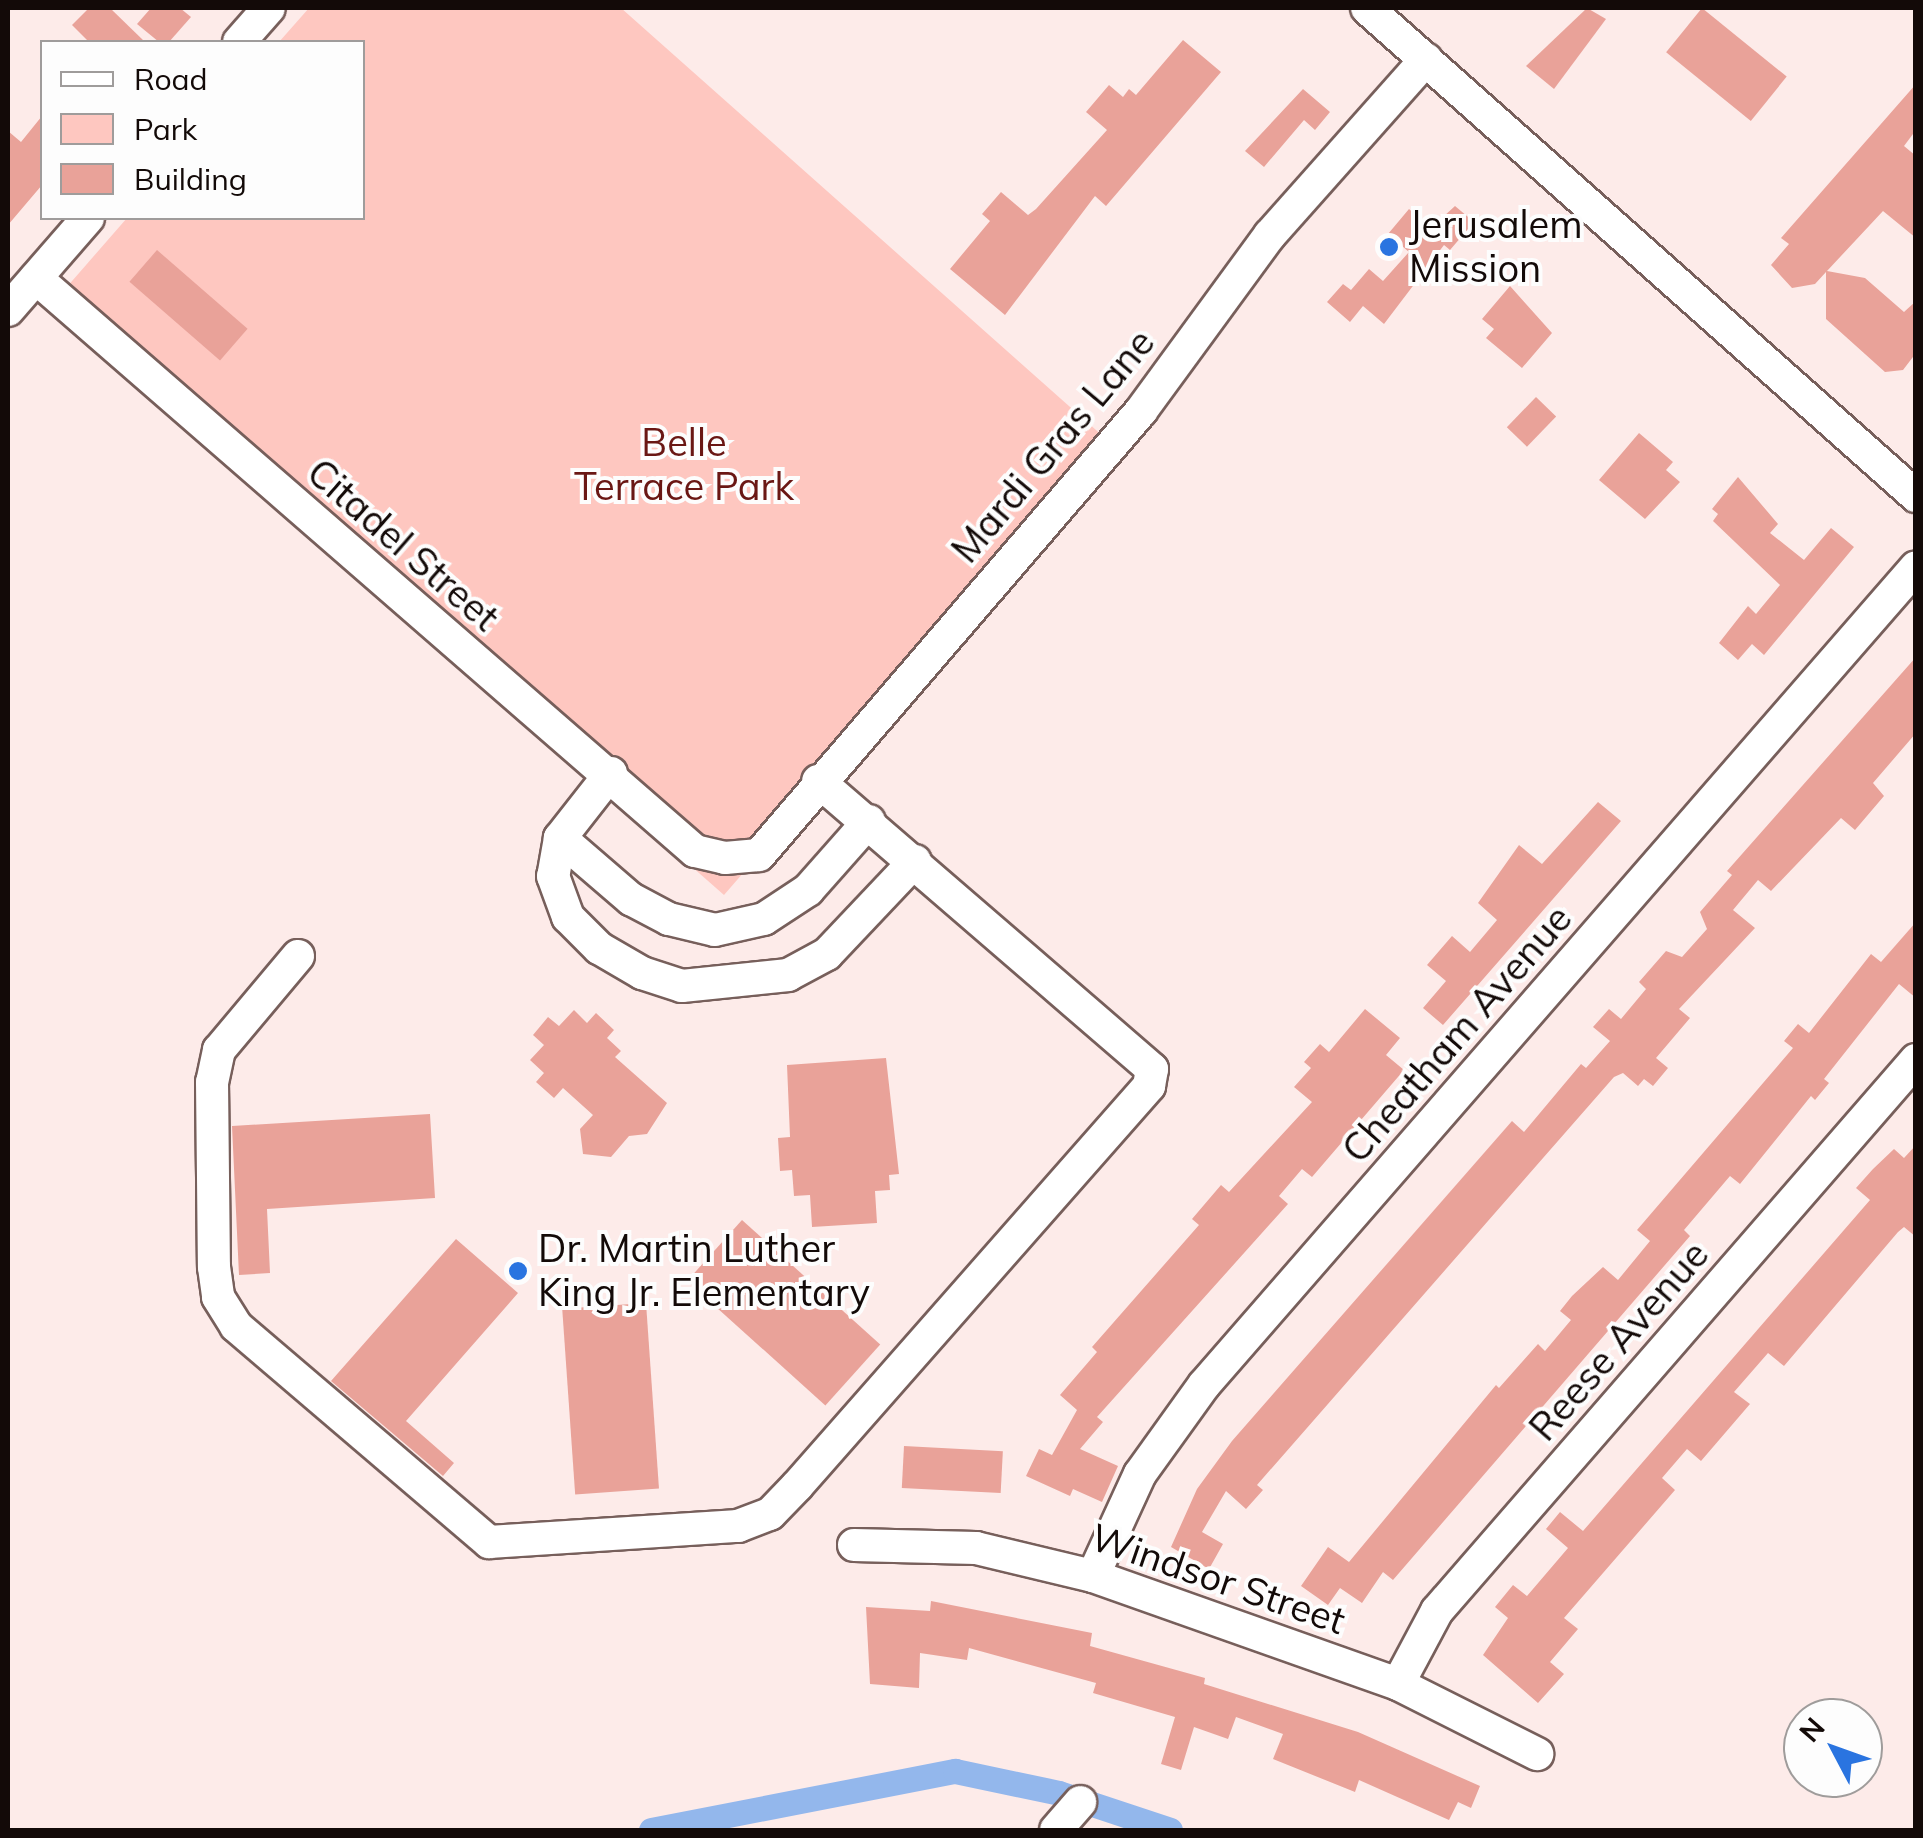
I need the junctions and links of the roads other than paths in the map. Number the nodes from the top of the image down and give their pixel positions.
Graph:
1 (269, 8) edge
2 (1367, 8) edge
3 (241, 40) edge
4 (1426, 59) junction
5 (86, 220) edge
6 (36, 278) junction
7 (8, 310) edge
8 (1916, 496) edge
9 (1916, 566) edge
10 (611, 773) junction
11 (818, 781) junction
12 (870, 821) junction
13 (560, 838) junction
14 (725, 858) joint
15 (914, 861) junction
16 (298, 956) dead end
17 (1916, 1060) edge
18 (854, 1546) dead end
19 (1092, 1576) junction
20 (1398, 1684) junction
21 (1538, 1754) dead end
22 (1080, 1802) dead end
23 (1056, 1830) edge

1 - 3 street
2 - 4 street
4 - 8 street
4 - 11 street, Mardi Gras Lane
5 - 6 street
6 - 7 street
6 - 10 street, Citadel Street
9 - 19 street, Cheatham Avenue
10 - 13 street
10 - 14 street, Citadel Street
11 - 12 street
11 - 14 street, Mardi Gras Lane
12 - 13 street
12 - 15 street
13 - 15 street
15 - 16 street
17 - 20 street, Reese Avenue
18 - 19 street, Windsor Street
19 - 20 street, Windsor Street
20 - 21 street, Windsor Street
22 - 23 street

